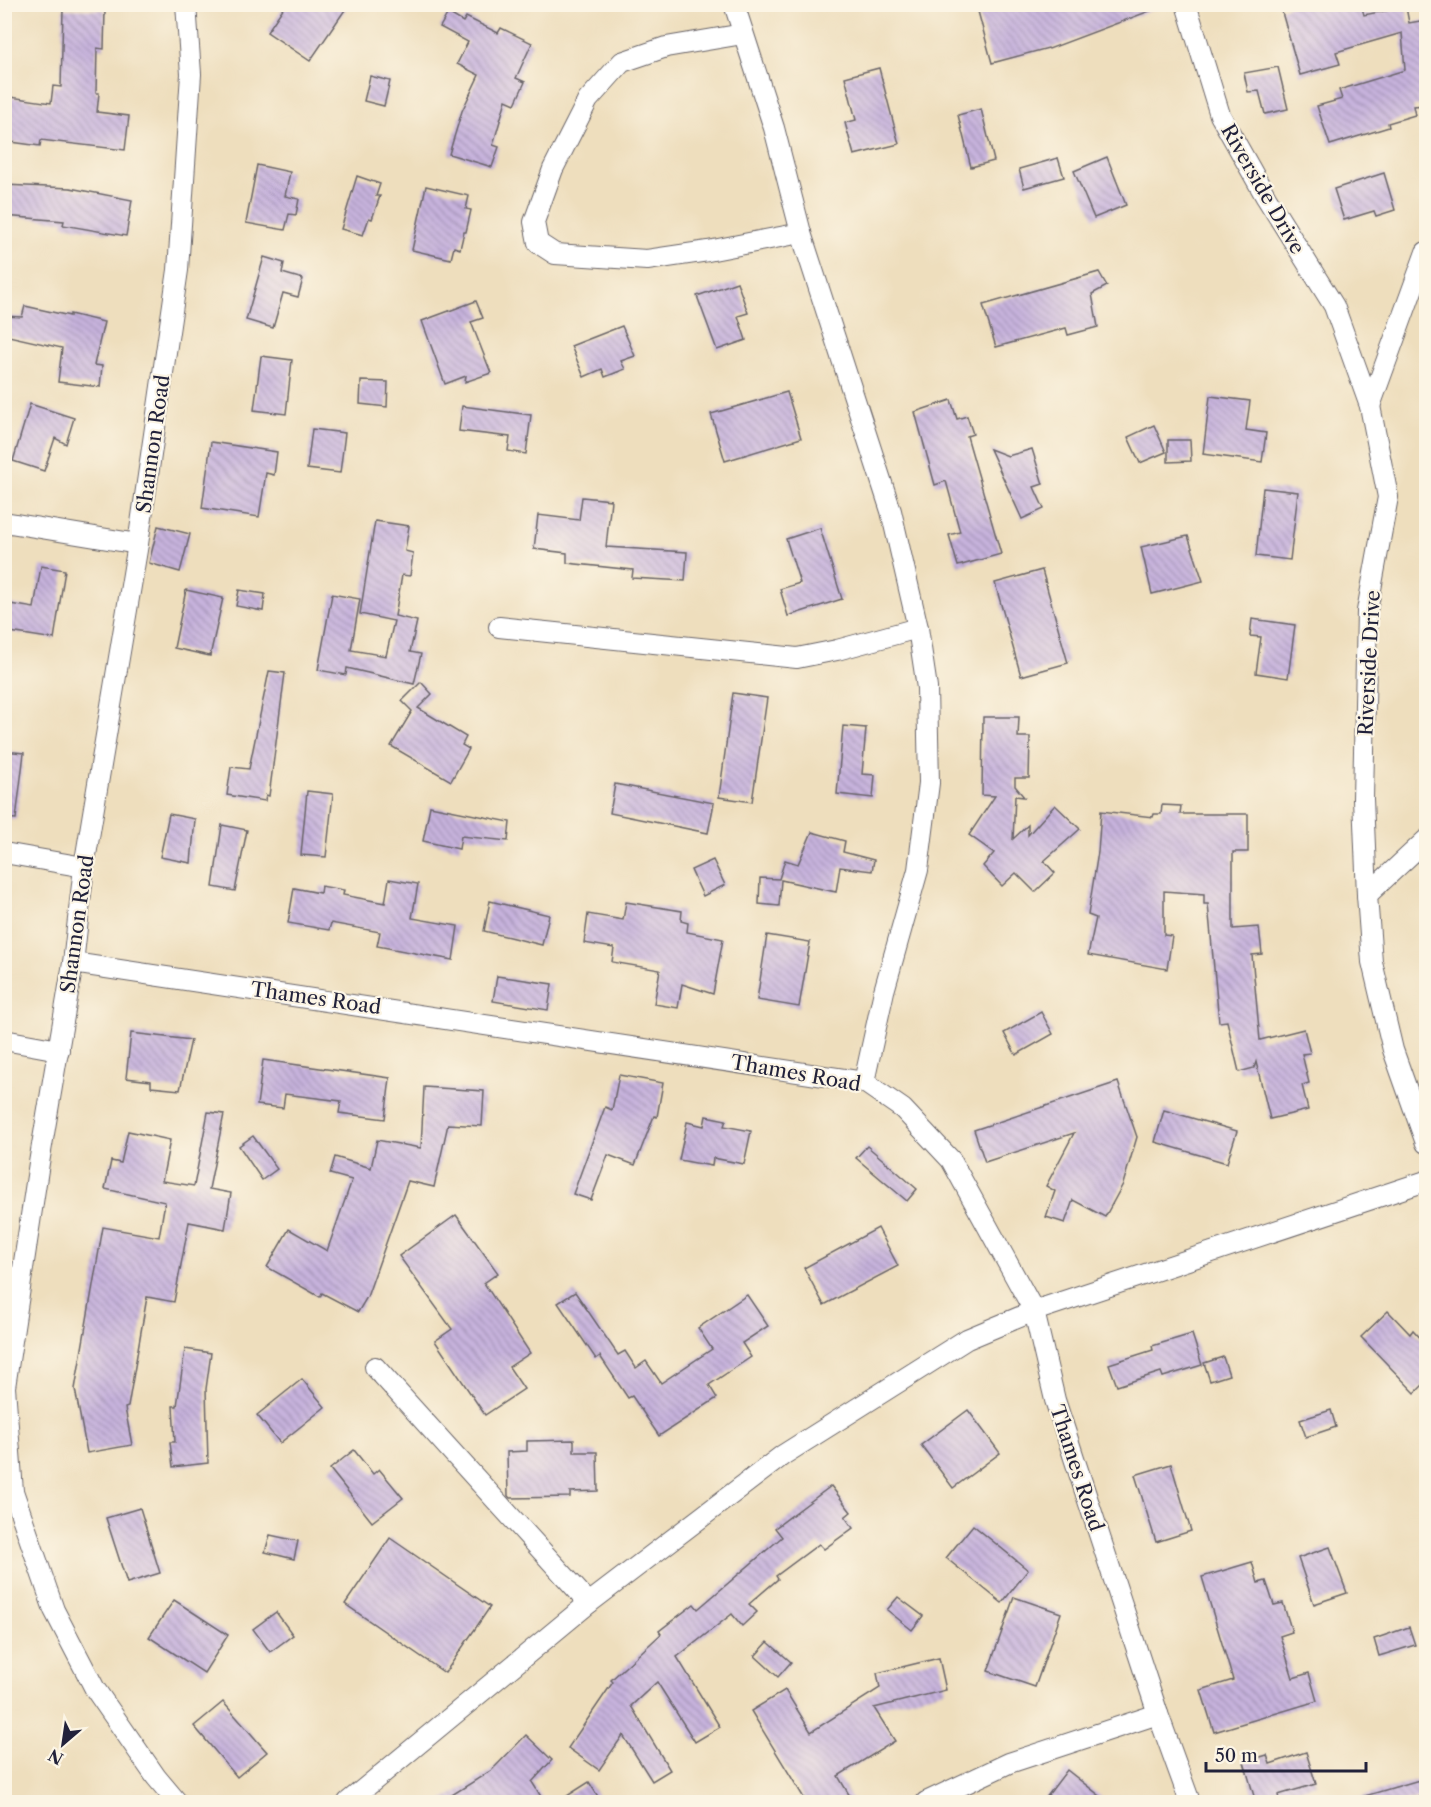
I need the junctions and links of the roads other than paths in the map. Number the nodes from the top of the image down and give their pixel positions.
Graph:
1 (186, 4) edge
2 (734, 4) edge
3 (1186, 4) edge
4 (742, 34) junction
5 (801, 232) junction
6 (1426, 252) edge
7 (1370, 406) junction
8 (4, 522) edge
9 (138, 544) junction
10 (499, 627) dead end
11 (918, 628) junction
12 (1426, 840) edge
13 (4, 853) edge
14 (84, 867) junction
15 (1367, 895) junction
16 (74, 963) junction
17 (4, 1040) edge
18 (59, 1050) junction
19 (864, 1082) junction
20 (1426, 1143) edge
21 (1426, 1181) edge
22 (1034, 1311) junction
23 (375, 1367) dead end
24 (5, 1387) edge
25 (589, 1603) junction
26 (1158, 1714) junction
27 (177, 1803) edge
28 (348, 1803) edge
29 (926, 1803) edge
30 (1190, 1803) edge

1 - 9 street, Shannon Road
2 - 4 street
3 - 7 street, Riverside Drive
4 - 5 street
4 - 5 street
5 - 11 street
6 - 7 street
7 - 15 street, Riverside Drive
8 - 9 street
9 - 14 street, Shannon Road
10 - 11 street
11 - 19 street
12 - 15 street
13 - 14 street
14 - 16 street, Shannon Road
15 - 20 street, Riverside Drive
16 - 18 street, Shannon Road
16 - 19 street, Thames Road
17 - 18 street
18 - 24 street, Shannon Road
19 - 22 street, Thames Road
21 - 22 street
22 - 25 street
22 - 26 street, Thames Road
23 - 25 street
24 - 27 street, Shannon Road
25 - 28 street
26 - 29 street
26 - 30 street, Thames Road

